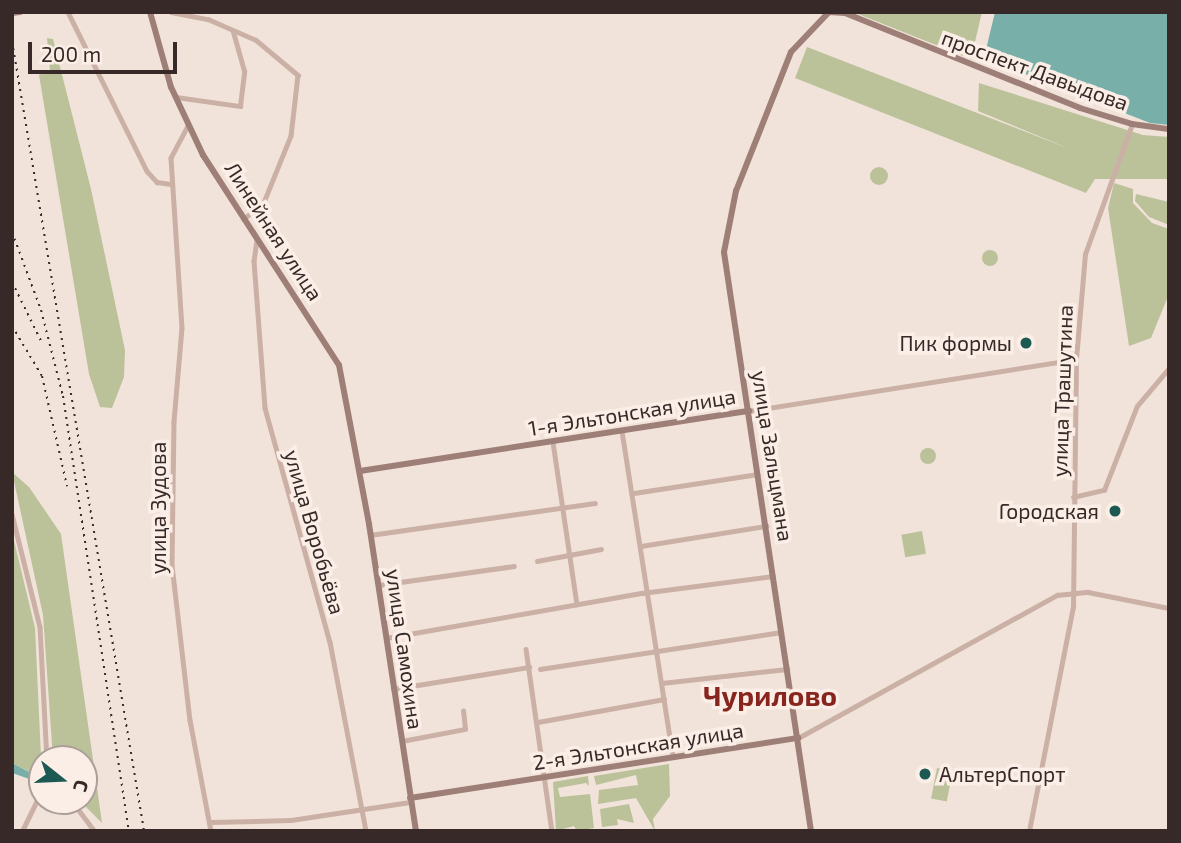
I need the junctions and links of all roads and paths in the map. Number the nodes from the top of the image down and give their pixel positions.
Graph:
1 (20, 12) edge
2 (68, 12) edge
3 (150, 12) edge
4 (171, 12) edge
5 (12, 13) edge
6 (233, 32) junction
7 (774, 95) joint
8 (175, 97) junction
9 (1132, 124) junction
10 (188, 126) junction
11 (1169, 129) edge
12 (172, 184) junction
13 (244, 219) junction
14 (258, 239) junction
15 (1076, 359) junction
16 (1169, 368) edge
17 (749, 411) junction
18 (622, 430) junction
19 (553, 442) junction
20 (360, 471) junction
21 (758, 474) junction
22 (634, 493) junction
23 (1073, 497) junction
24 (595, 503) dead end
25 (562, 510) junction
26 (12, 513) edge
27 (766, 526) junction
28 (370, 535) junction
29 (642, 546) junction
30 (601, 549) dead end
31 (569, 556) junction
32 (537, 561) dead end
33 (514, 566) dead end
34 (774, 576) junction
35 (378, 585) junction
36 (1073, 592) junction
37 (649, 596) junction
38 (577, 604) junction
39 (1169, 608) edge
40 (782, 631) junction
41 (385, 638) junction
42 (526, 649) dead end
43 (657, 649) junction
44 (529, 667) junction
45 (540, 669) dead end
46 (788, 669) junction
47 (662, 683) junction
48 (393, 689) junction
49 (664, 699) junction
50 (463, 711) dead end
51 (538, 722) junction
52 (798, 738) junction
53 (401, 741) junction
54 (46, 745) edge
55 (673, 759) junction
56 (543, 780) junction
57 (410, 800) junction
58 (362, 810) junction
59 (30, 815) edge
60 (83, 815) edge
61 (209, 822) junction
62 (22, 831) edge
63 (95, 831) edge
64 (211, 831) edge
65 (366, 831) edge
66 (415, 831) edge
67 (552, 831) edge
68 (811, 831) edge
69 (1029, 831) edge

1 - 5 street
2 - 12 street
3 - 8 street, Линейная улица
4 - 6 street
6 - 8 street
6 - 13 street
7 - 9 street, проспект Давыдова
7 - 17 street, улица Зальцмана
8 - 10 street, Линейная улица
9 - 11 street, проспект Давыдова
9 - 15 street, улица Трашутина
10 - 12 street, улица Зудова
10 - 13 street, Линейная улица
12 - 61 street, улица Зудова
13 - 14 street, Линейная улица
14 - 20 street, Линейная улица
14 - 58 street, улица Воробьёва
15 - 17 street, 1-я Эльтонская улица
15 - 23 street, улица Трашутина
16 - 23 street
17 - 18 street, 1-я Эльтонская улица
17 - 21 street, улица Зальцмана
18 - 19 street, 1-я Эльтонская улица
18 - 22 street
19 - 20 street, 1-я Эльтонская улица
19 - 25 street
20 - 28 street, улица Самохина
21 - 22 street
21 - 27 street, улица Зальцмана
22 - 29 street
23 - 36 street, улица Трашутина
24 - 25 street
25 - 28 street
25 - 31 street
26 - 54 street
27 - 29 street
27 - 34 street, улица Зальцмана
28 - 35 street, улица Самохина
29 - 37 street
30 - 31 street
31 - 32 street
31 - 38 street
33 - 35 street
34 - 37 street
34 - 40 street, улица Зальцмана
35 - 41 street, улица Самохина
36 - 39 street, 2-я Эльтонская улица
36 - 52 street, 2-я Эльтонская улица
36 - 69 street, улица Трашутина
37 - 38 street
37 - 43 street
38 - 41 street
40 - 43 street
40 - 46 street, улица Зальцмана
41 - 48 street, улица Самохина
42 - 44 street
43 - 45 street
43 - 47 street
44 - 48 street
44 - 51 street
46 - 47 street
46 - 52 street, улица Зальцмана
47 - 49 street
48 - 53 street, улица Самохина
49 - 51 street
49 - 55 street
50 - 53 street
51 - 56 street
52 - 55 street, 2-я Эльтонская улица
52 - 68 street, улица Зальцмана
53 - 57 street, улица Самохина
55 - 56 street, 2-я Эльтонская улица
56 - 57 street, 2-я Эльтонская улица
56 - 67 street
57 - 58 street
57 - 66 street, улица Самохина
58 - 61 street
58 - 65 street, улица Воробьёва
59 - 62 street
60 - 63 street
61 - 64 street, улица Зудова

